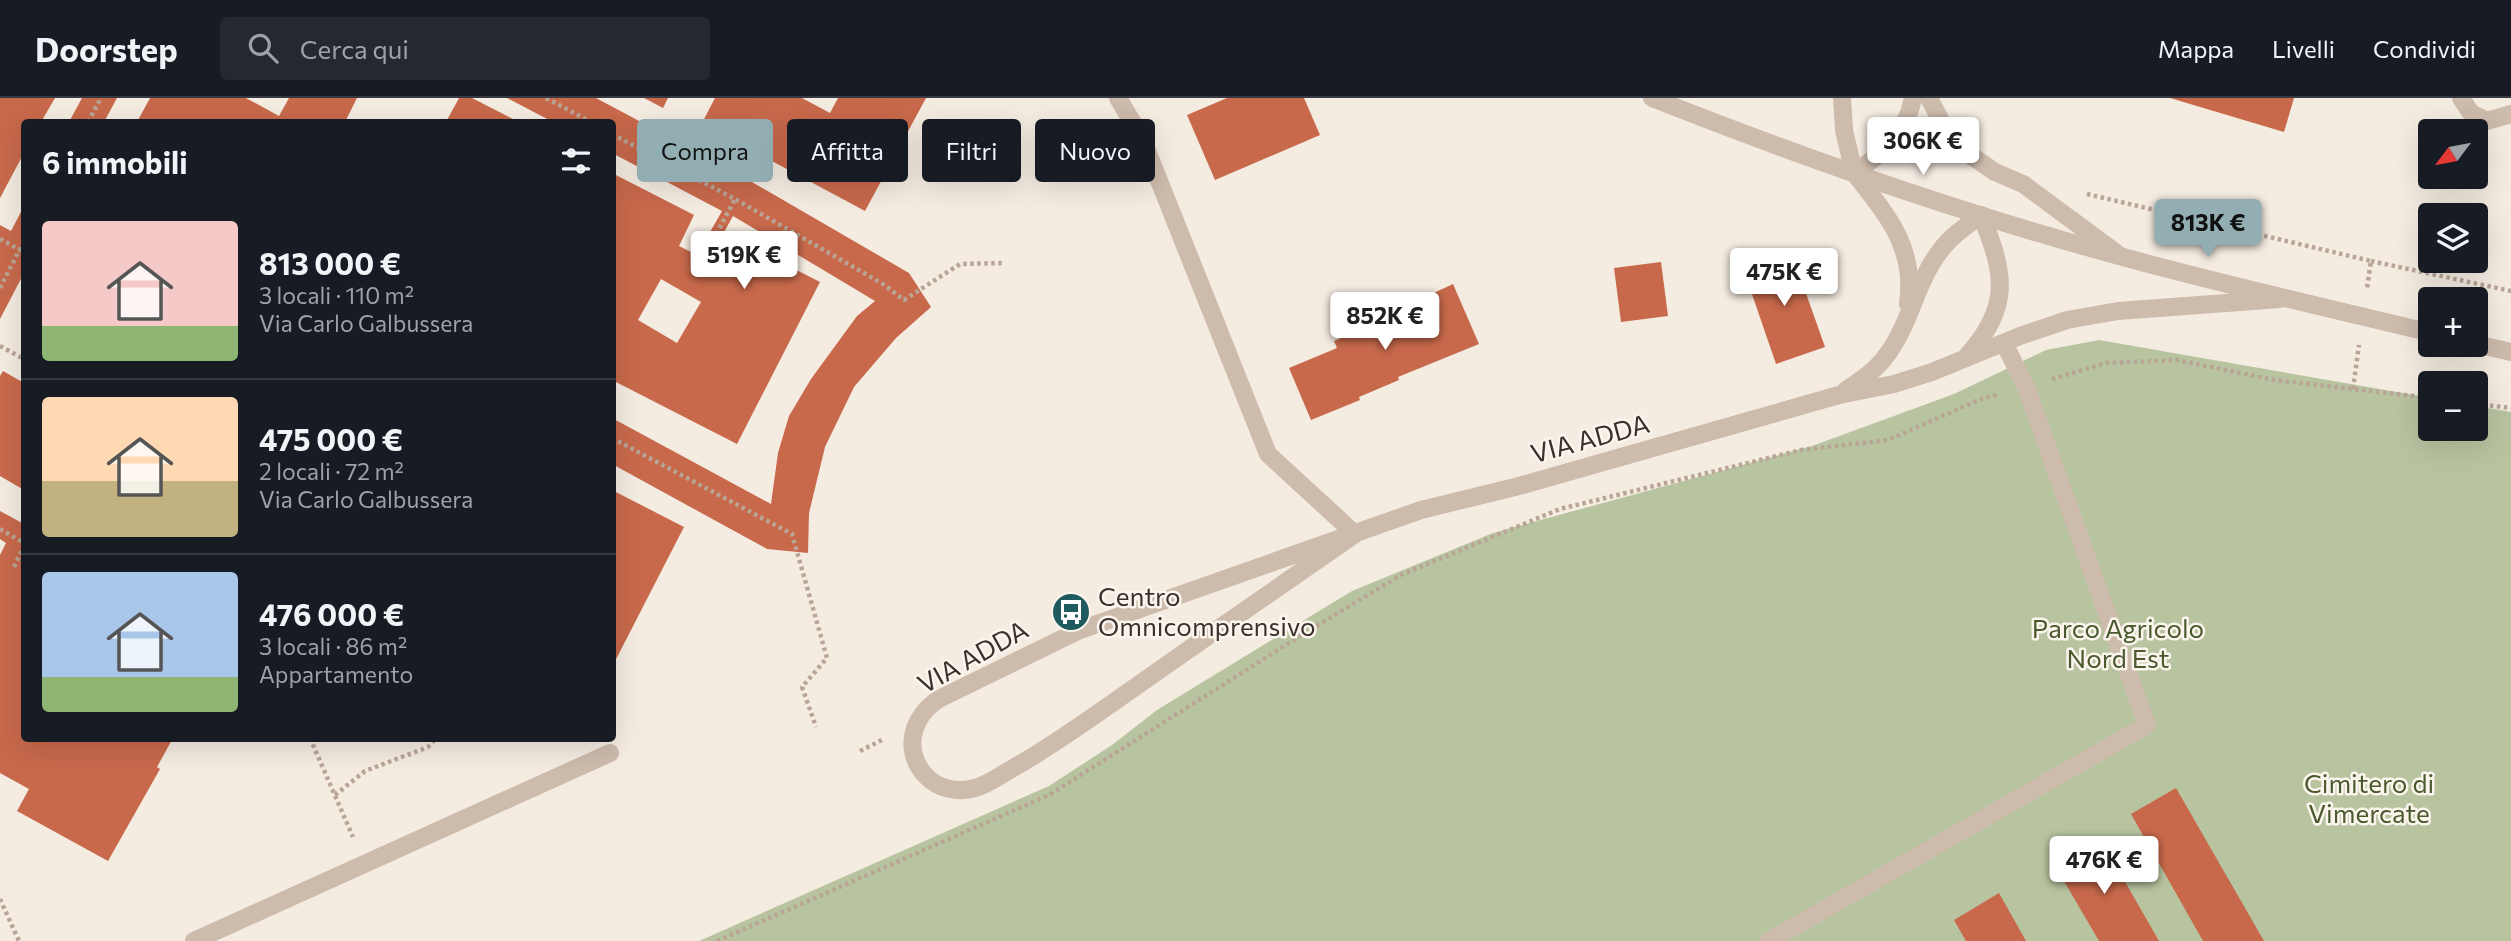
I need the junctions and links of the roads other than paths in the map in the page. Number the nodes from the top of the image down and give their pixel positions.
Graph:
1 (1118, 98) edge
2 (1652, 98) edge
3 (1842, 98) edge
4 (1913, 98) edge
5 (1929, 98) edge
6 (2461, 98) edge
7 (2511, 114) edge
8 (1854, 173) junction
9 (1981, 215) junction
10 (2122, 257) junction
11 (2284, 299) junction
12 (2418, 330) edge
13 (1899, 334) junction
14 (2004, 343) junction
15 (2488, 347) edge
16 (2511, 352) edge
17 (1964, 360) junction
18 (1839, 395) junction
19 (1355, 534) junction
20 (610, 752) dead end
21 (194, 941) edge
22 (1769, 941) edge

1 - 19 street
2 - 8 street
3 - 8 street
4 - 8 street
5 - 10 street
6 - 7 street
8 - 9 street
8 - 13 street, VIA ADDA
9 - 10 street
9 - 13 street, VIA ADDA
9 - 17 street
10 - 11 street
11 - 12 street
11 - 14 street, VIA ADDA
13 - 18 street, VIA ADDA
14 - 17 street, VIA ADDA
14 - 22 street
15 - 16 street
17 - 18 street, VIA ADDA
18 - 19 street, VIA ADDA
19 - 19 street, VIA ADDA
20 - 21 street

